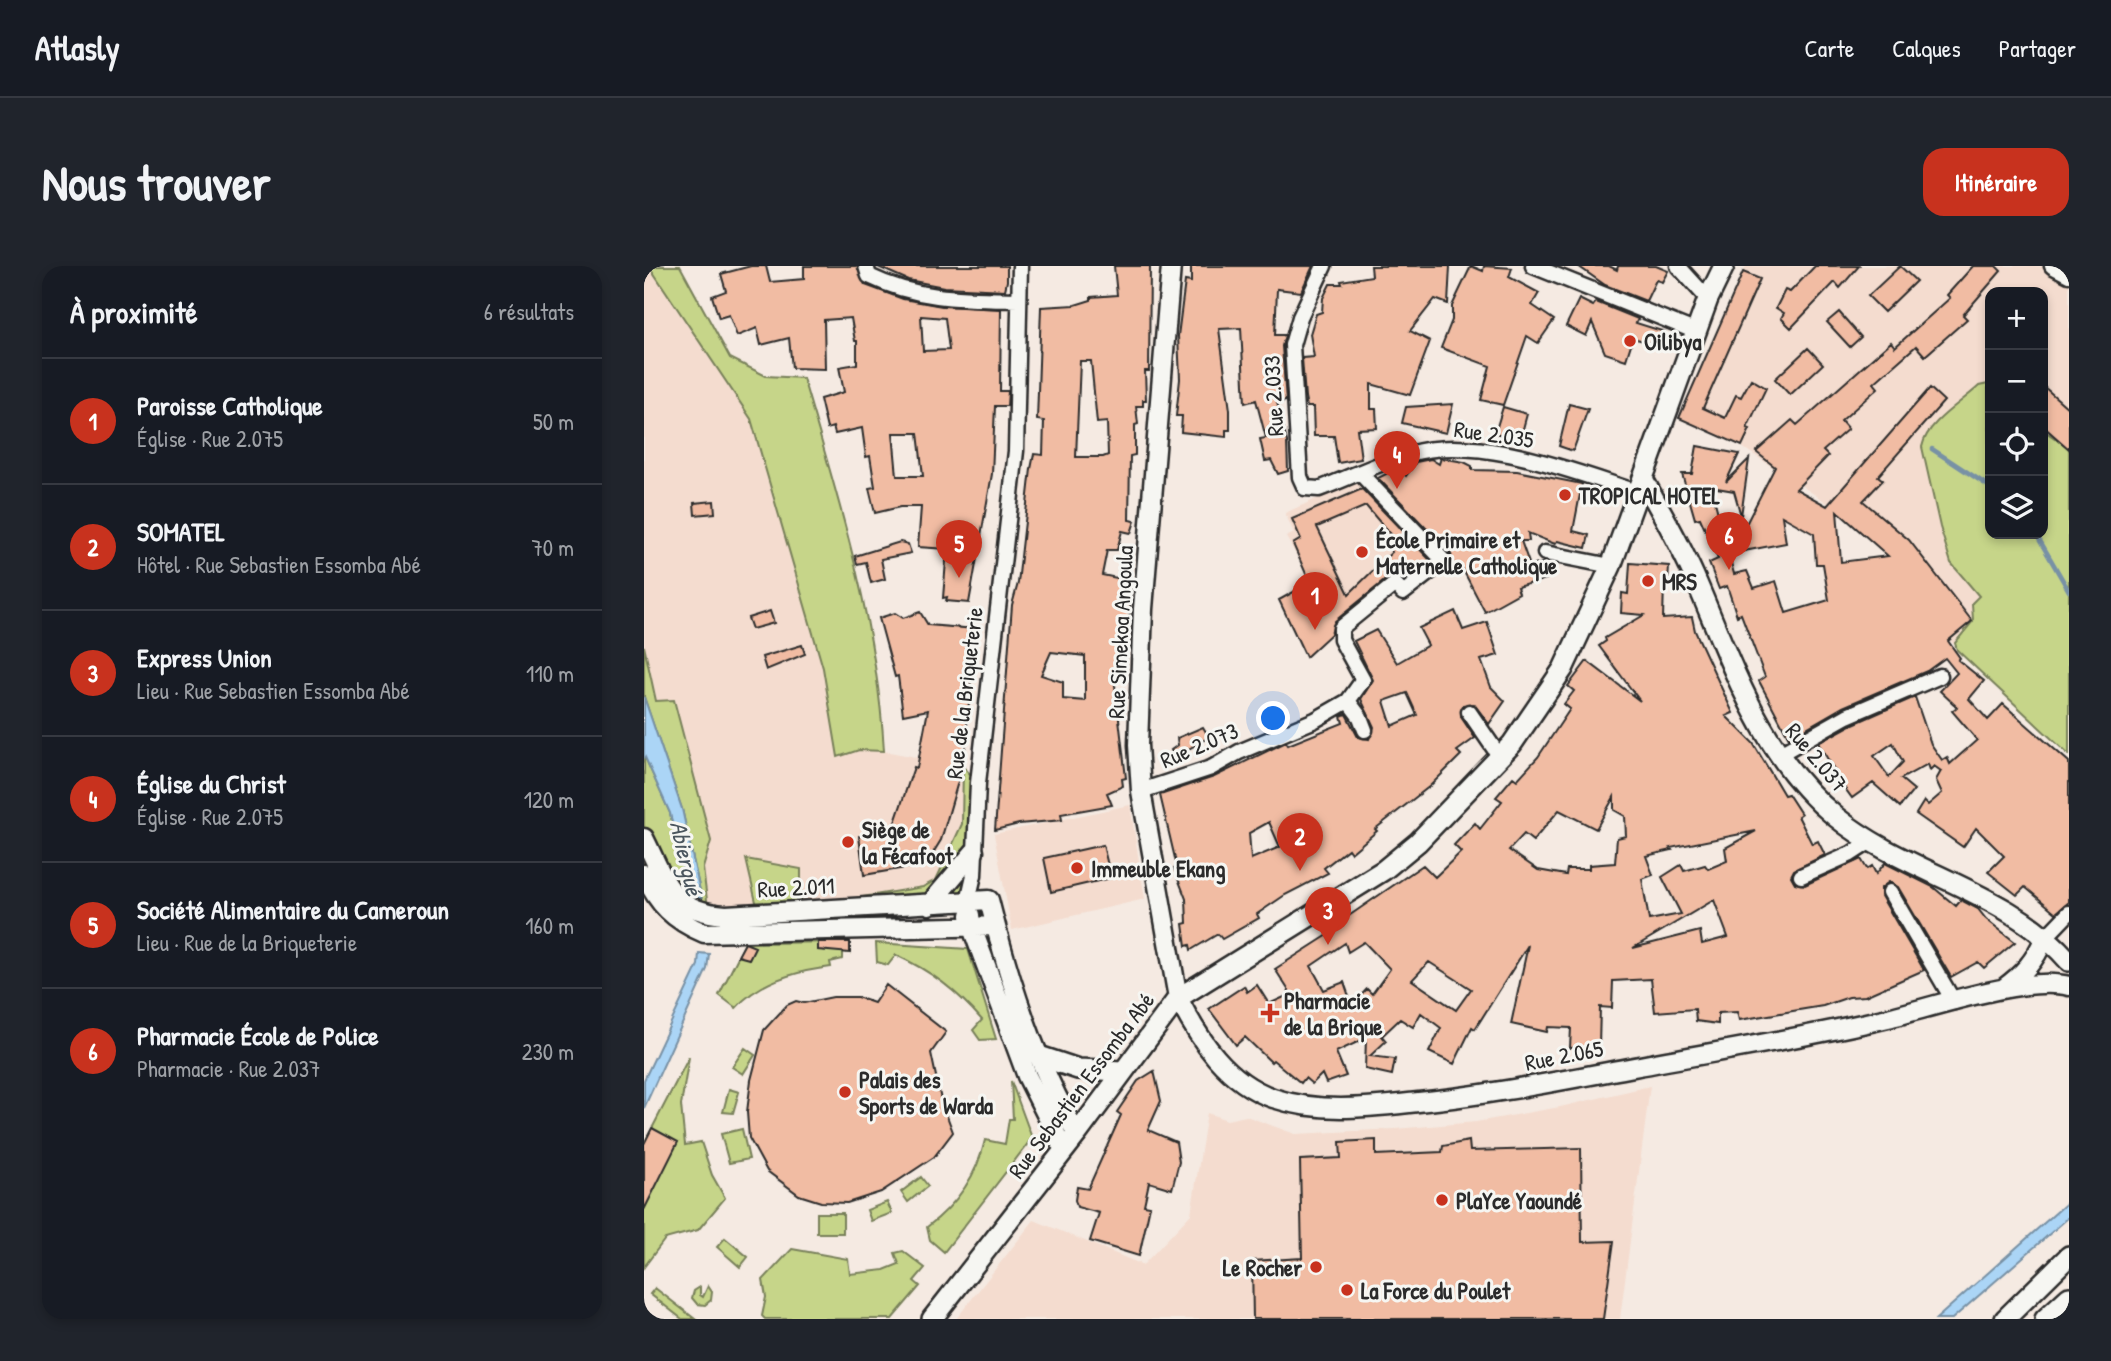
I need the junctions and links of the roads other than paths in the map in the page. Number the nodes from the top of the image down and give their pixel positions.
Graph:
1 (866, 266) edge
2 (1020, 266) edge
3 (1171, 266) edge
4 (1324, 266) edge
5 (1533, 266) edge
6 (1678, 266) edge
7 (1724, 266) edge
8 (2052, 266) edge
9 (2069, 275) edge
10 (1708, 299) junction
11 (1019, 300) junction
12 (1697, 332) junction
13 (1360, 473) junction
14 (1640, 485) junction
15 (1305, 488) joint
16 (1545, 553) dead end
17 (1611, 566) junction
18 (1940, 676) dead end
19 (1348, 701) junction
20 (1469, 712) dead end
21 (1365, 730) dead end
22 (1778, 755) junction
23 (1500, 757) junction
24 (1141, 791) junction
25 (644, 838) edge
26 (1871, 841) junction
27 (974, 852) junction
28 (644, 874) edge
29 (974, 875) junction
30 (1801, 876) dead end
31 (1891, 892) dead end
32 (989, 900) junction
33 (968, 901) junction
34 (929, 905) junction
35 (2069, 913) edge
36 (971, 925) junction
37 (996, 926) junction
38 (927, 927) junction
39 (2044, 939) junction
40 (981, 951) junction
41 (2069, 961) edge
42 (2069, 985) edge
43 (2001, 990) junction
44 (1178, 998) junction
45 (1954, 1002) junction
46 (1039, 1056) junction
47 (1122, 1071) junction
48 (1077, 1134) junction
49 (1064, 1150) junction
50 (2069, 1256) edge
51 (2069, 1297) edge
52 (932, 1319) edge
53 (2006, 1319) edge
54 (2045, 1319) edge

1 - 11 street
2 - 11 street, Rue de la Briqueterie
3 - 24 street, Rue Simekoa Angoula
4 - 15 street, Rue 2.033
5 - 12 street
6 - 10 street
7 - 10 main road, Rue Sebastien Essomba Abé
8 - 9 street
10 - 12 main road, Rue Sebastien Essomba Abé
11 - 27 street, Rue de la Briqueterie
12 - 14 main road, Rue Sebastien Essomba Abé
13 - 14 street, Rue 2.035
13 - 15 street, Rue 2.035
13 - 19 street
14 - 17 main road, Rue Sebastien Essomba Abé
14 - 22 main road, Rue 2.037
16 - 17 street
17 - 23 main road, Rue Sebastien Essomba Abé
18 - 22 street
19 - 21 street
19 - 24 street, Rue 2.073
20 - 23 street
22 - 26 main road, Rue 2.037
23 - 44 main road, Rue Sebastien Essomba Abé
24 - 44 street, Rue Simekoa Angoula
25 - 34 street, Rue 2.011
26 - 30 street
26 - 39 main road, Rue 2.037
27 - 29 street, Rue de la Briqueterie
27 - 34 street
28 - 38 street, Rue 2.011
29 - 32 street
29 - 33 street, Rue de la Briqueterie
31 - 45 street
32 - 33 street, Rue 2.011
32 - 37 street
33 - 34 street, Rue 2.011
33 - 36 street, Rue de la Briqueterie
35 - 39 street
36 - 37 street, Rue 2.011
36 - 38 street, Rue 2.011
36 - 40 street, Rue de la Briqueterie
37 - 46 street
38 - 40 street
39 - 41 main road, Rue 2.037
39 - 43 street, Rue 2.065
40 - 49 street, Rue de la Briqueterie
42 - 43 street, Rue 2.065
43 - 45 street, Rue 2.065
44 - 45 street, Rue 2.065
44 - 47 main road, Rue Sebastien Essomba Abé
46 - 47 main road
46 - 48 street
47 - 48 main road, Rue Sebastien Essomba Abé
48 - 49 main road, Rue Sebastien Essomba Abé
49 - 52 main road, Rue Sebastien Essomba Abé
50 - 53 main road
51 - 54 main road

